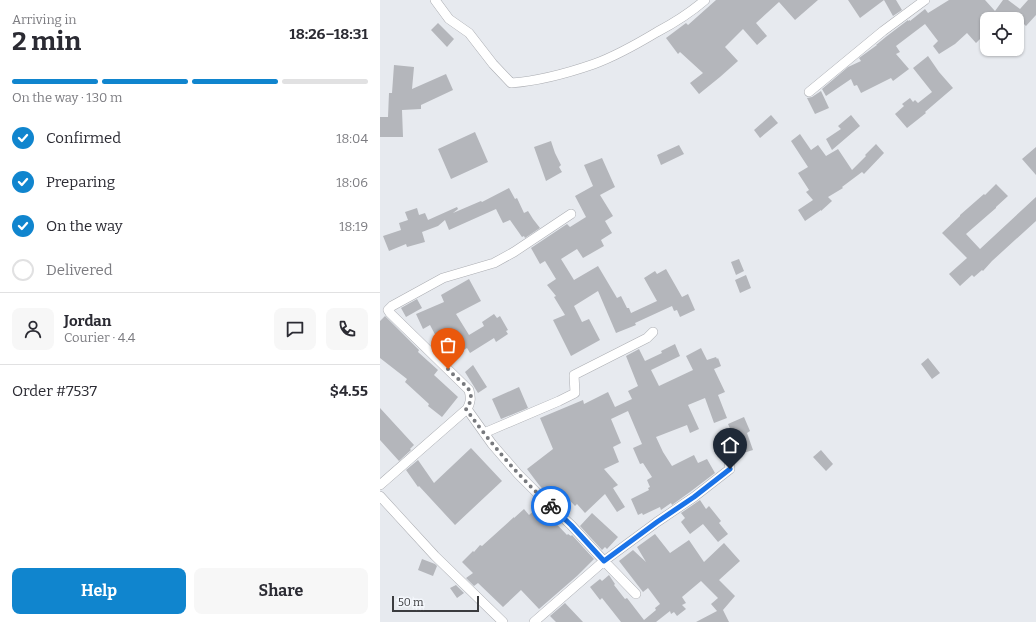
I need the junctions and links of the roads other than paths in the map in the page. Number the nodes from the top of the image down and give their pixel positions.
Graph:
1 (435, 0) edge
2 (705, 0) edge
3 (925, 0) edge
4 (809, 92) dead end
5 (571, 214) dead end
6 (653, 332) dead end
7 (466, 409) junction
8 (484, 433) junction
9 (726, 449) dead end
10 (380, 485) edge
11 (380, 496) edge
12 (604, 561) junction
13 (636, 594) dead end
14 (502, 622) edge
15 (534, 622) edge

1 - 2 street
3 - 4 street
5 - 7 street
6 - 8 street
7 - 8 street
7 - 10 street
8 - 12 street
9 - 12 street
11 - 14 street
12 - 13 street
12 - 15 street

